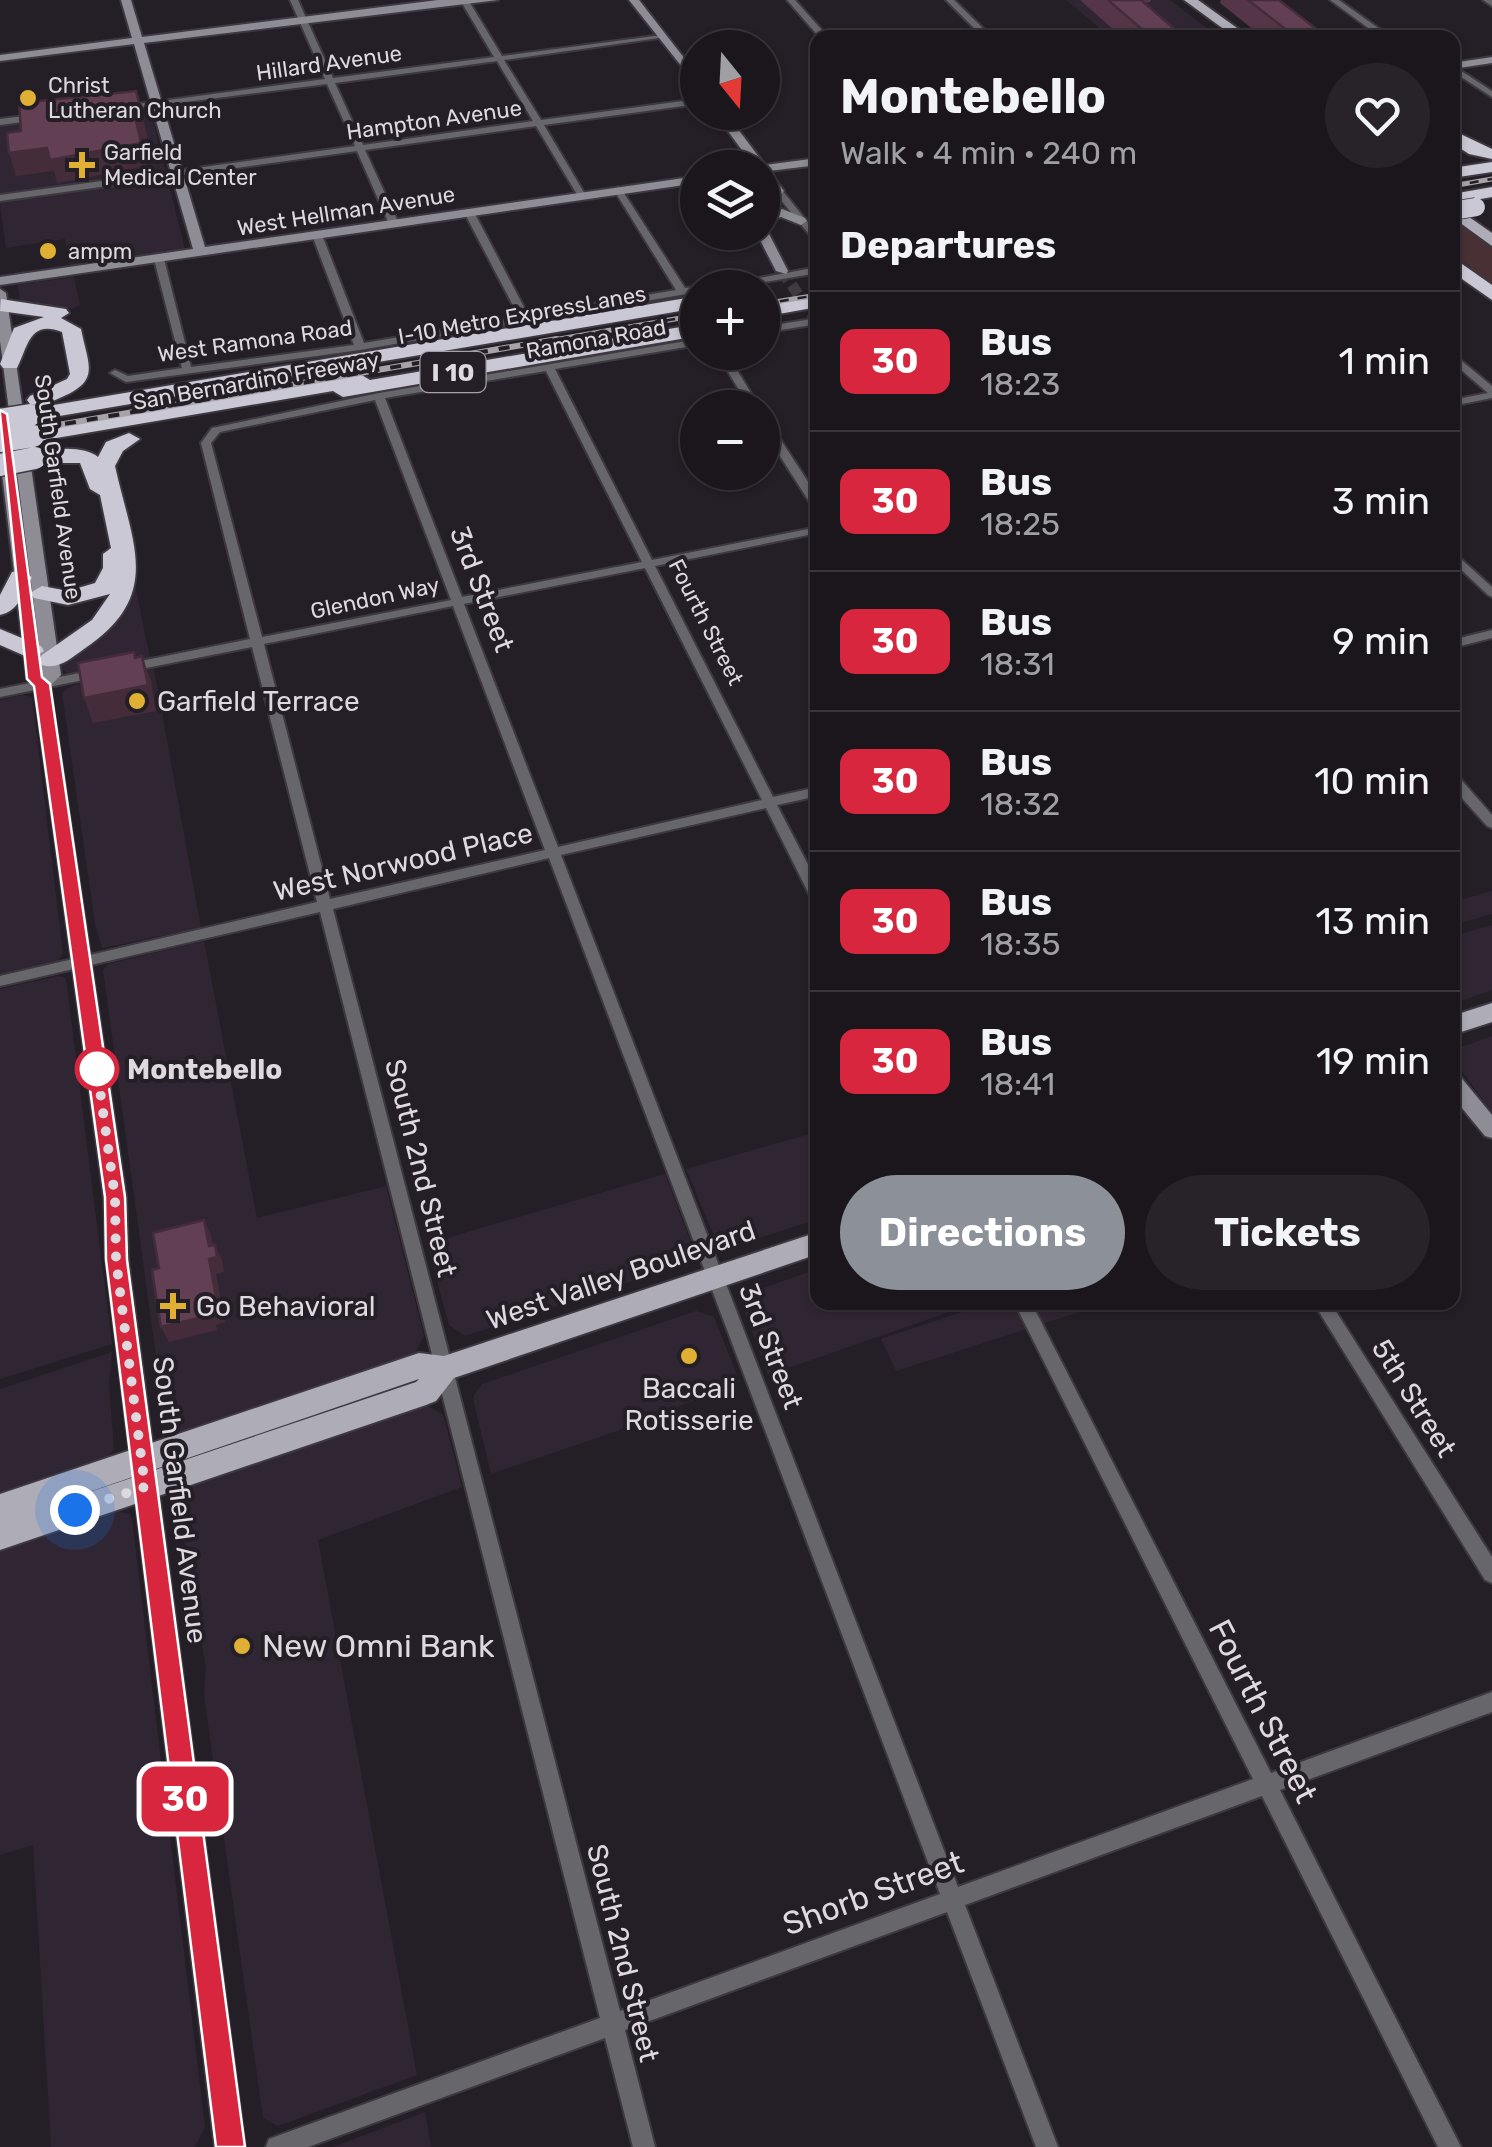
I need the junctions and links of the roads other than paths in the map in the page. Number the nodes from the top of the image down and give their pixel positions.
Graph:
1 (126, 0) edge
2 (294, 0) edge
3 (493, 0) edge
4 (634, 0) edge
5 (790, 0) edge
6 (950, 0) edge
7 (1334, 0) edge
8 (465, 1) edge
9 (1192, 2) edge
10 (304, 20) junction
11 (818, 30) edge
12 (981, 30) edge
13 (1223, 30) edge
14 (1236, 30) edge
15 (1377, 30) edge
16 (662, 37) junction
17 (138, 41) junction
18 (0, 58) edge
19 (500, 58) junction
20 (680, 60) edge
21 (1492, 60) edge
22 (1460, 66) edge
23 (1460, 73) edge
24 (331, 80) junction
25 (1492, 96) edge
26 (156, 103) junction
27 (680, 103) edge
28 (118, 108) edge
29 (56, 115) edge
30 (0, 122) edge
31 (539, 123) junction
32 (733, 130) edge
33 (1460, 141) edge
34 (359, 148) junction
35 (748, 150) edge
36 (1492, 158) edge
37 (1460, 161) edge
38 (810, 162) edge
39 (780, 166) edge
40 (176, 173) junction
41 (680, 181) edge
42 (618, 190) junction
43 (780, 193) edge
44 (582, 196) junction
45 (1469, 196) edge
46 (0, 198) edge
47 (470, 212) junction
48 (780, 214) edge
49 (801, 221) junction
50 (394, 224) junction
51 (1492, 230) edge
52 (810, 232) edge
53 (318, 235) junction
54 (1492, 241) edge
55 (771, 250) edge
56 (200, 252) junction
57 (159, 259) junction
58 (782, 271) tunnel mouth
59 (810, 271) edge
60 (1460, 272) edge
61 (780, 276) edge
62 (0, 282) edge
63 (680, 282) edge
64 (810, 283) edge
65 (780, 288) edge
66 (810, 291) edge
67 (0, 294) edge
68 (780, 296) edge
69 (1492, 297) edge
70 (680, 298) edge
71 (680, 299) edge
72 (810, 302) edge
73 (1, 305) edge
74 (780, 307) edge
75 (810, 309) edge
76 (680, 313) edge
77 (780, 315) edge
78 (525, 319) junction
79 (810, 322) edge
80 (680, 325) edge
81 (780, 327) edge
82 (680, 333) edge
83 (680, 345) edge
84 (360, 347) junction
85 (1460, 363) edge
86 (10, 364) junction
87 (549, 367) junction
88 (304, 368) junction
89 (186, 370) junction
90 (115, 374) dead end
91 (140, 384) junction
92 (1492, 393) edge
93 (379, 396) junction
94 (1460, 400) edge
95 (0, 406) edge
96 (0, 417) edge
97 (208, 425) junction
98 (0, 429) edge
99 (34, 430) junction
100 (130, 438) junction
101 (0, 442) edge
102 (780, 447) edge
103 (0, 451) edge
104 (0, 465) edge
105 (810, 494) edge
106 (810, 532) edge
107 (1460, 562) edge
108 (648, 563) junction
109 (20, 577) junction
110 (42, 593) junction
111 (1492, 593) edge
112 (458, 602) junction
113 (0, 608) edge
114 (1492, 634) edge
115 (0, 636) edge
116 (258, 642) junction
117 (1460, 642) edge
118 (41, 656) junction
119 (42, 684) junction
120 (0, 693) edge
121 (1460, 787) edge
122 (810, 793) edge
123 (770, 802) junction
124 (1492, 823) edge
125 (554, 853) junction
126 (810, 882) edge
127 (325, 906) junction
128 (81, 963) junction
129 (0, 981) edge
130 (1492, 1012) edge
131 (1460, 1023) edge
132 (1460, 1091) edge
133 (1492, 1130) edge
134 (810, 1246) edge
135 (716, 1278) junction
136 (1026, 1310) edge
137 (1326, 1310) edge
138 (444, 1369) junction
139 (143, 1474) junction
140 (0, 1508) edge
141 (0, 1536) edge
142 (1492, 1574) edge
143 (1492, 1702) edge
144 (1267, 1784) junction
145 (952, 1897) junction
146 (613, 2023) junction
147 (230, 2147) edge
148 (276, 2147) edge
149 (644, 2147) edge
150 (1048, 2147) edge
151 (1450, 2147) edge

1 - 17 street
2 - 10 street
3 - 8 street
4 - 16 street
5 - 11 street
6 - 12 street
7 - 15 street
8 - 10 street
8 - 19 street
9 - 13 main road
9 - 14 main road
10 - 17 street
10 - 24 street
16 - 19 street, Hillard Avenue
16 - 20 street
17 - 18 street
17 - 26 street
19 - 24 street, Hillard Avenue
19 - 31 street
21 - 22 street
23 - 25 street
24 - 26 street, Hillard Avenue
24 - 34 street
26 - 28 street, Hillard Avenue
26 - 40 street
27 - 31 street, Hampton Avenue
29 - 30 street
31 - 34 street, Hampton Avenue
31 - 44 street
32 - 35 street
33 - 36 highway
34 - 40 street, Hampton Avenue
34 - 50 street
36 - 37 highway
36 - 45 highway
38 - 39 street
40 - 46 street
40 - 56 street
41 - 42 street, West Hellman Avenue
42 - 44 street, West Hellman Avenue
42 - 63 street
43 - 49 street
44 - 47 street, West Hellman Avenue
45 - 51 main road
45 - 54 main road
47 - 50 street, West Hellman Avenue
47 - 78 street
48 - 49 street
49 - 52 street
50 - 53 street, West Hellman Avenue
53 - 56 street, West Hellman Avenue
53 - 84 street
55 - 58 street
56 - 57 street, West Hellman Avenue
57 - 62 street, West Hellman Avenue
57 - 89 street
59 - 61 street
60 - 69 highway
64 - 65 highway
66 - 68 highway
67 - 73 street, South Garfield Avenue
70 - 78 street, West Ramona Road
71 - 88 highway, San Bernardino Freeway / I 10
72 - 74 highway
73 - 86 street, South Garfield Avenue
73 - 91 highway
75 - 77 highway
76 - 99 highway, I-10 Metro ExpressLanes
78 - 84 street, West Ramona Road
79 - 81 street
80 - 99 highway, I-10 Metro ExpressLanes
82 - 97 highway, San Bernardino Freeway / I 10
83 - 87 street, Ramona Road
84 - 89 street, West Ramona Road
85 - 92 street
86 - 99 highway
86 - 110 street, South Garfield Avenue
87 - 93 street, Ramona Road
87 - 108 street, Fourth Street
88 - 91 highway
88 - 99 highway, San Bernardino Freeway / I 10
89 - 90 street, West Ramona Road
91 - 99 highway
92 - 94 street
93 - 97 street, Ramona Road
93 - 112 street, 3rd Street
95 - 99 highway
96 - 99 highway, San Bernardino Freeway / I 10, bridge
96 - 109 street, South Garfield Avenue
97 - 99 highway, San Bernardino Freeway / I 10
97 - 100 highway
97 - 116 street, South 2nd Street
98 - 99 highway, I-10 Metro ExpressLanes
99 - 100 highway
99 - 101 highway, I-10 Metro ExpressLanes, bridge
99 - 103 highway, San Bernardino Freeway / I 10
99 - 104 highway, bridge
99 - 110 highway
100 - 118 highway
102 - 105 street
106 - 108 street, Glendon Way
107 - 111 street
108 - 112 street, Glendon Way
108 - 123 street, Fourth Street
109 - 113 highway
109 - 118 street, South Garfield Avenue
110 - 118 street, South Garfield Avenue
112 - 116 street, Glendon Way
112 - 125 street, 3rd Street
114 - 117 street
115 - 118 highway
116 - 119 street, Glendon Way
116 - 127 street, South 2nd Street
118 - 119 street, South Garfield Avenue
119 - 120 street, Glendon Way
119 - 128 street, South Garfield Avenue
121 - 124 street
122 - 123 street, West Norwood Place
123 - 125 street, West Norwood Place
123 - 126 street, Fourth Street
125 - 127 street, West Norwood Place
125 - 135 street, 3rd Street
127 - 128 street, West Norwood Place
127 - 138 street, South 2nd Street
128 - 129 street, West Norwood Place
128 - 139 street, South Garfield Avenue
130 - 131 main road
132 - 133 street
134 - 135 main road, West Valley Boulevard
135 - 138 main road, West Valley Boulevard
135 - 145 street, 3rd Street
136 - 144 street, Fourth Street
137 - 142 street, 5th Street
138 - 139 main road, West Valley Boulevard
138 - 146 street, South 2nd Street
139 - 140 main road
139 - 141 main road
139 - 147 street, South Garfield Avenue
143 - 144 street, Shorb Street
144 - 145 street, Shorb Street
144 - 151 street, Fourth Street
145 - 146 street, Shorb Street
145 - 150 street, 3rd Street
146 - 148 street, Shorb Street
146 - 149 street, South 2nd Street

